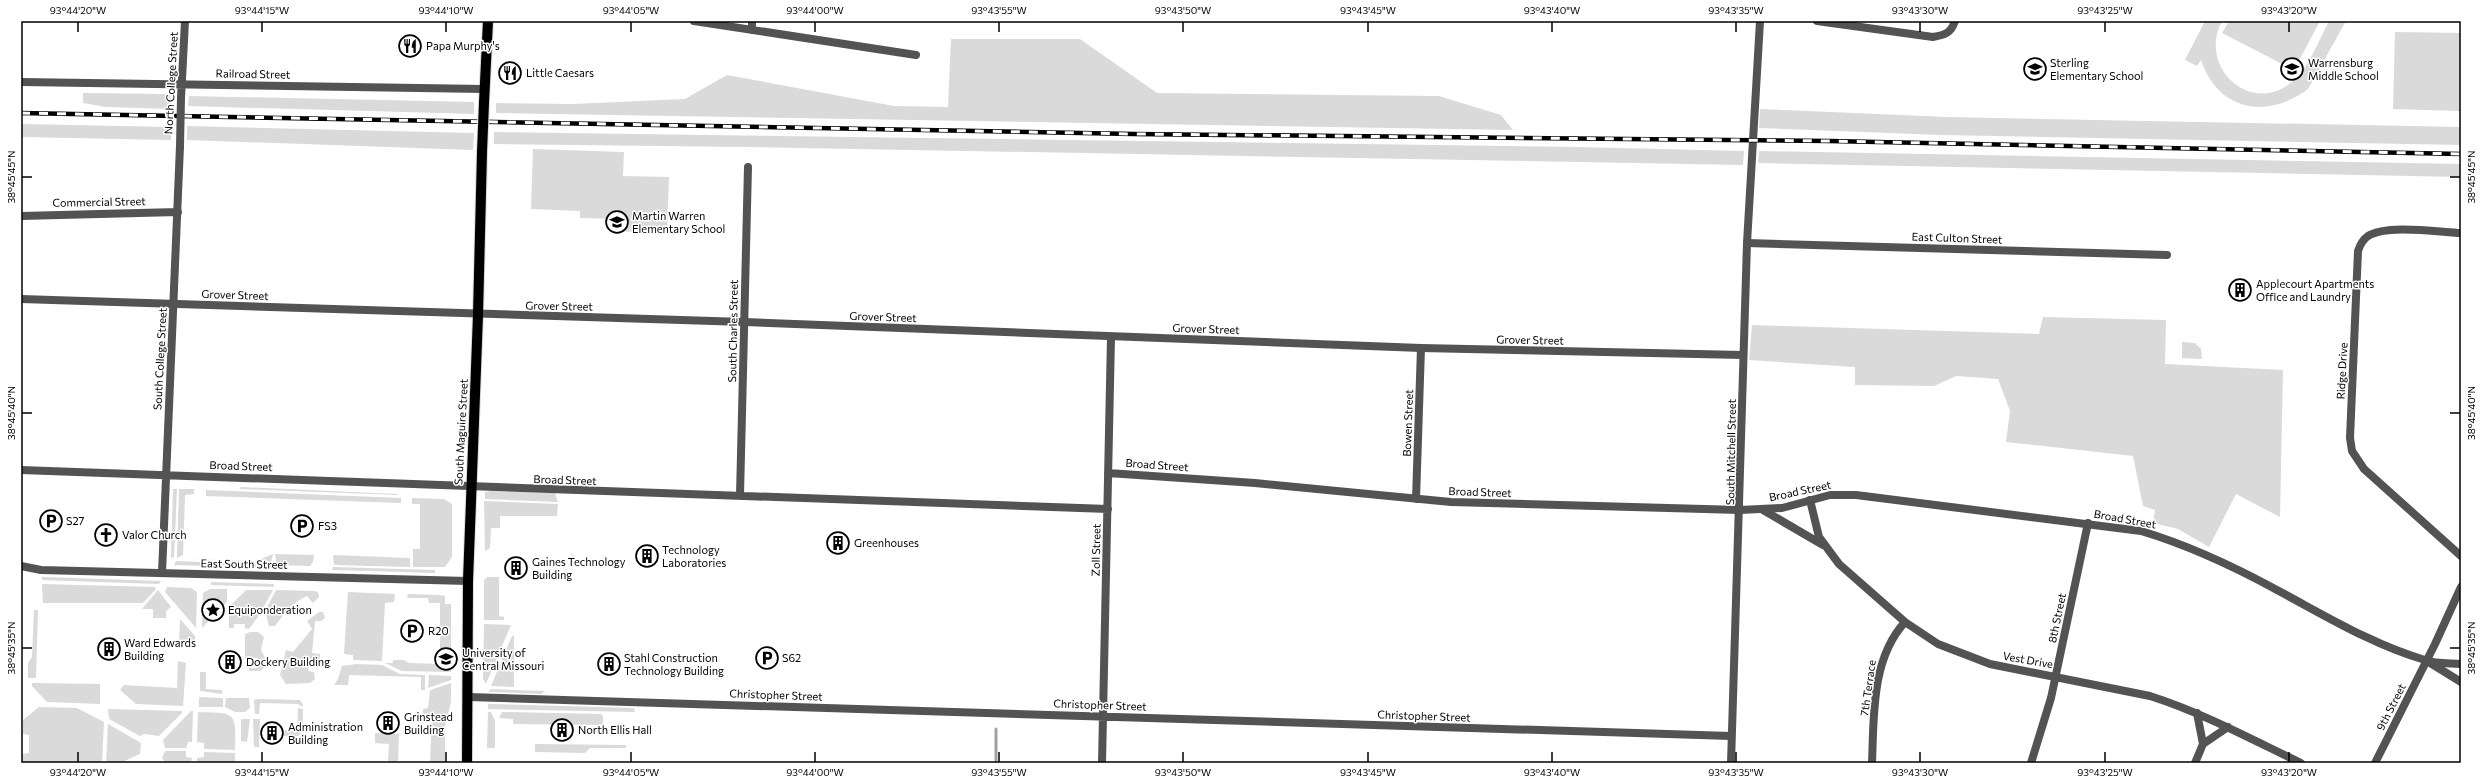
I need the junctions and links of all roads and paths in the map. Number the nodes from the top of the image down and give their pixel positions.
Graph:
1 (185, 21) edge
2 (488, 21) edge
3 (694, 21) edge
4 (1760, 21) edge
5 (1817, 21) edge
6 (1955, 21) edge
7 (752, 25) edge
8 (916, 55) dead end
9 (21, 82) edge
10 (182, 84) junction
11 (484, 89) junction
12 (180, 146) joint
13 (748, 166) dead end
14 (178, 212) junction
15 (21, 216) edge
16 (2461, 233) edge
17 (1747, 243) junction
18 (2167, 255) dead end
19 (21, 299) edge
20 (175, 304) junction
21 (478, 315) junction
22 (744, 322) junction
23 (1112, 337) junction
24 (1421, 348) junction
25 (1744, 355) junction
26 (21, 470) edge
27 (1108, 473) junction
28 (165, 474) junction
29 (470, 488) junction
30 (740, 495) junction
31 (1416, 499) junction
32 (1810, 500) junction
33 (1108, 509) junction
34 (1740, 510) junction
35 (1763, 510) junction
36 (2088, 523) junction
37 (1824, 545) junction
38 (2461, 556) edge
39 (21, 566) edge
40 (162, 573) junction
41 (468, 582) junction
42 (2461, 587) edge
43 (1905, 622) junction
44 (2426, 661) junction
45 (2461, 664) edge
46 (2056, 676) junction
47 (2461, 682) edge
48 (468, 697) junction
49 (2197, 713) junction
50 (1103, 716) junction
51 (2228, 727) junction
52 (1731, 736) junction
53 (2202, 744) junction
54 (467, 763) edge
55 (1102, 763) edge
56 (1731, 763) edge
57 (1872, 763) edge
58 (2031, 763) edge
59 (2195, 763) edge
60 (2301, 763) edge
61 (2375, 763) edge

1 - 10 street, North College Street
2 - 11 main road, South Maguire Street
3 - 7 street
4 - 17 street, South Mitchell Street
5 - 6 street
7 - 8 street
9 - 10 street, Railroad Street
10 - 11 street, Railroad Street
10 - 12 street, North College Street, bridge
11 - 21 main road, South Maguire Street, bridge
12 - 14 street, South College Street
13 - 22 street, South Charles Street
14 - 15 street, Commercial Street
14 - 20 street, South College Street
16 - 38 street, Ridge Drive
17 - 18 street, East Culton Street
17 - 25 street, South Mitchell Street
19 - 20 street, Grover Street
20 - 21 street, Grover Street
20 - 28 street, South College Street
21 - 22 street, Grover Street
21 - 29 main road, South Maguire Street
22 - 23 street, Grover Street
22 - 30 street, South Charles Street
23 - 24 street, Grover Street
23 - 27 street, Zoll Street
24 - 25 street, Grover Street
24 - 31 street, Bowen Street
25 - 34 street, South Mitchell Street
26 - 28 street, Broad Street
27 - 31 street, Broad Street
27 - 33 street, Zoll Street
28 - 29 street, Broad Street
28 - 40 street, South College Street
29 - 30 street, Broad Street
29 - 41 main road, South Maguire Street
30 - 33 street, Broad Street
31 - 34 street, Broad Street
32 - 35 street, Broad Street
32 - 36 street, Broad Street
32 - 37 street, Vest Drive
33 - 50 street, Zoll Street
34 - 35 street, Broad Street
34 - 52 street, South Mitchell Street
35 - 37 street
36 - 44 street, Broad Street
36 - 46 street, 8th Street
37 - 43 street, Vest Drive
39 - 40 street, East South Street
40 - 41 street, East South Street
41 - 48 main road, South Maguire Street
42 - 44 street
43 - 46 street, Vest Drive
43 - 57 street, 7th Terrace
44 - 45 street
44 - 47 street, Broad Street
44 - 61 street, 9th Street
46 - 49 street, Vest Drive
46 - 58 street, 8th Street
48 - 50 street, Christopher Street
48 - 54 main road, South Maguire Street
49 - 51 street, Vest Drive
49 - 53 street
50 - 52 street, Christopher Street
50 - 55 street, Zoll Street
51 - 53 street
51 - 60 street, Vest Drive
52 - 56 street, South Mitchell Street
53 - 59 street

